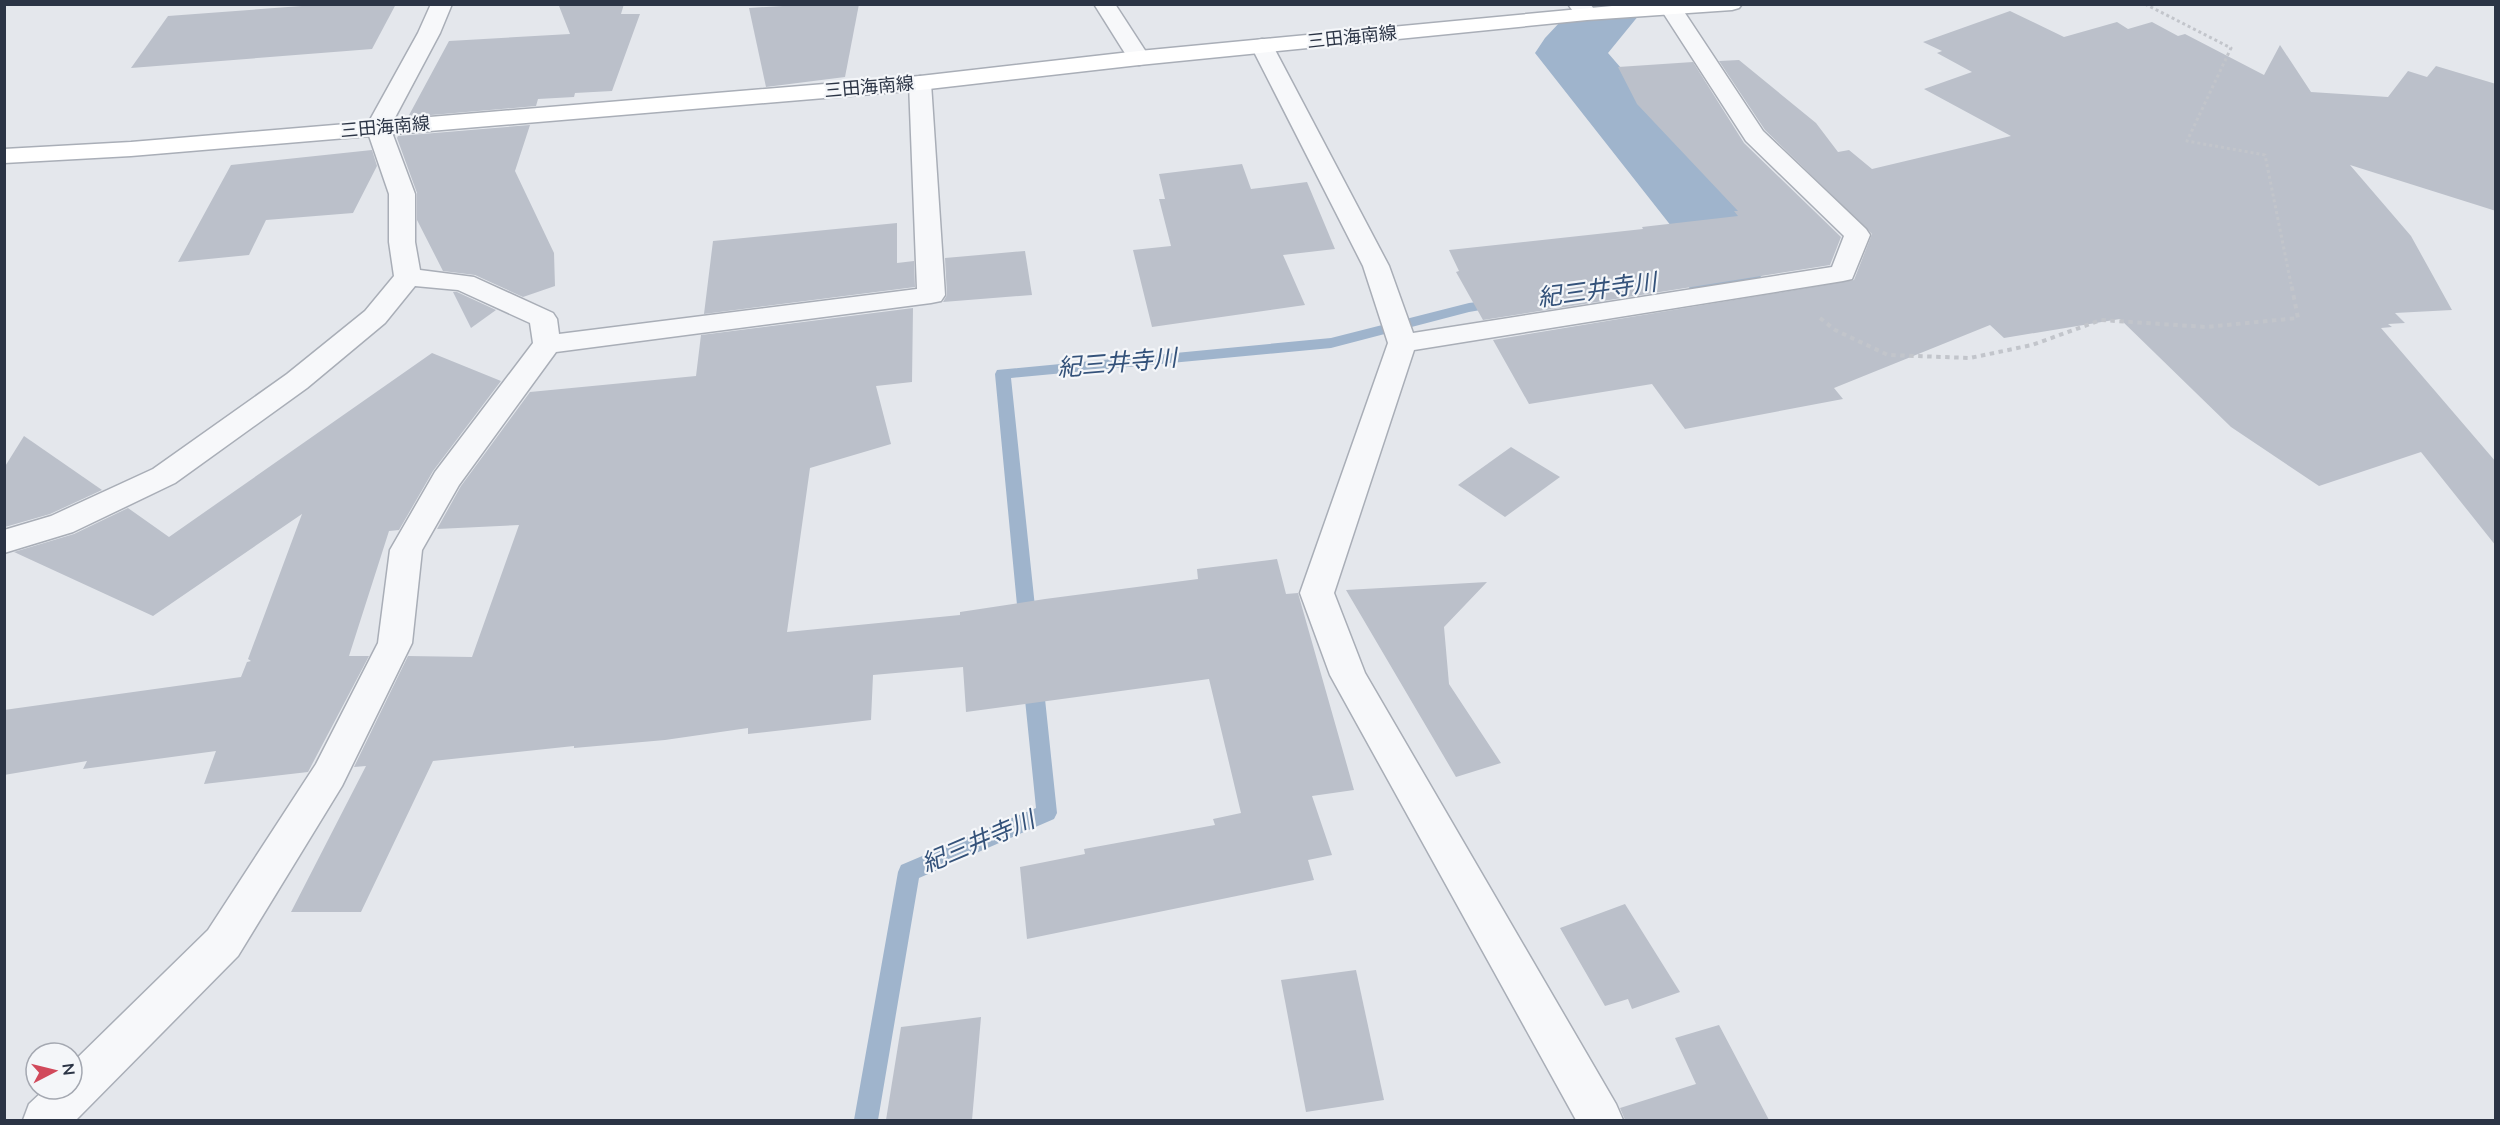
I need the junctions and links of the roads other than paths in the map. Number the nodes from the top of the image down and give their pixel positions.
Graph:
1 (442, 4) edge
2 (1104, 4) edge
3 (1732, 4) edge
4 (1671, 8) junction
5 (1582, 9) edge
6 (1262, 46) junction
7 (1139, 58) junction
8 (920, 83) junction
9 (378, 127) junction
10 (4, 156) edge
11 (408, 277) junction
12 (1402, 343) junction
13 (547, 344) junction
14 (4, 542) edge
15 (45, 1120) edge
16 (1600, 1120) edge

1 - 9 street
2 - 7 street
3 - 4 main road, 三田海南線
4 - 5 main road, 三田海南線
4 - 12 street
5 - 6 main road, 三田海南線
6 - 7 main road, 三田海南線
6 - 12 street
7 - 8 main road, 三田海南線
8 - 9 main road, 三田海南線
8 - 13 street
9 - 10 main road, 三田海南線
9 - 11 street
11 - 13 street
11 - 14 street
12 - 16 street
13 - 15 street

